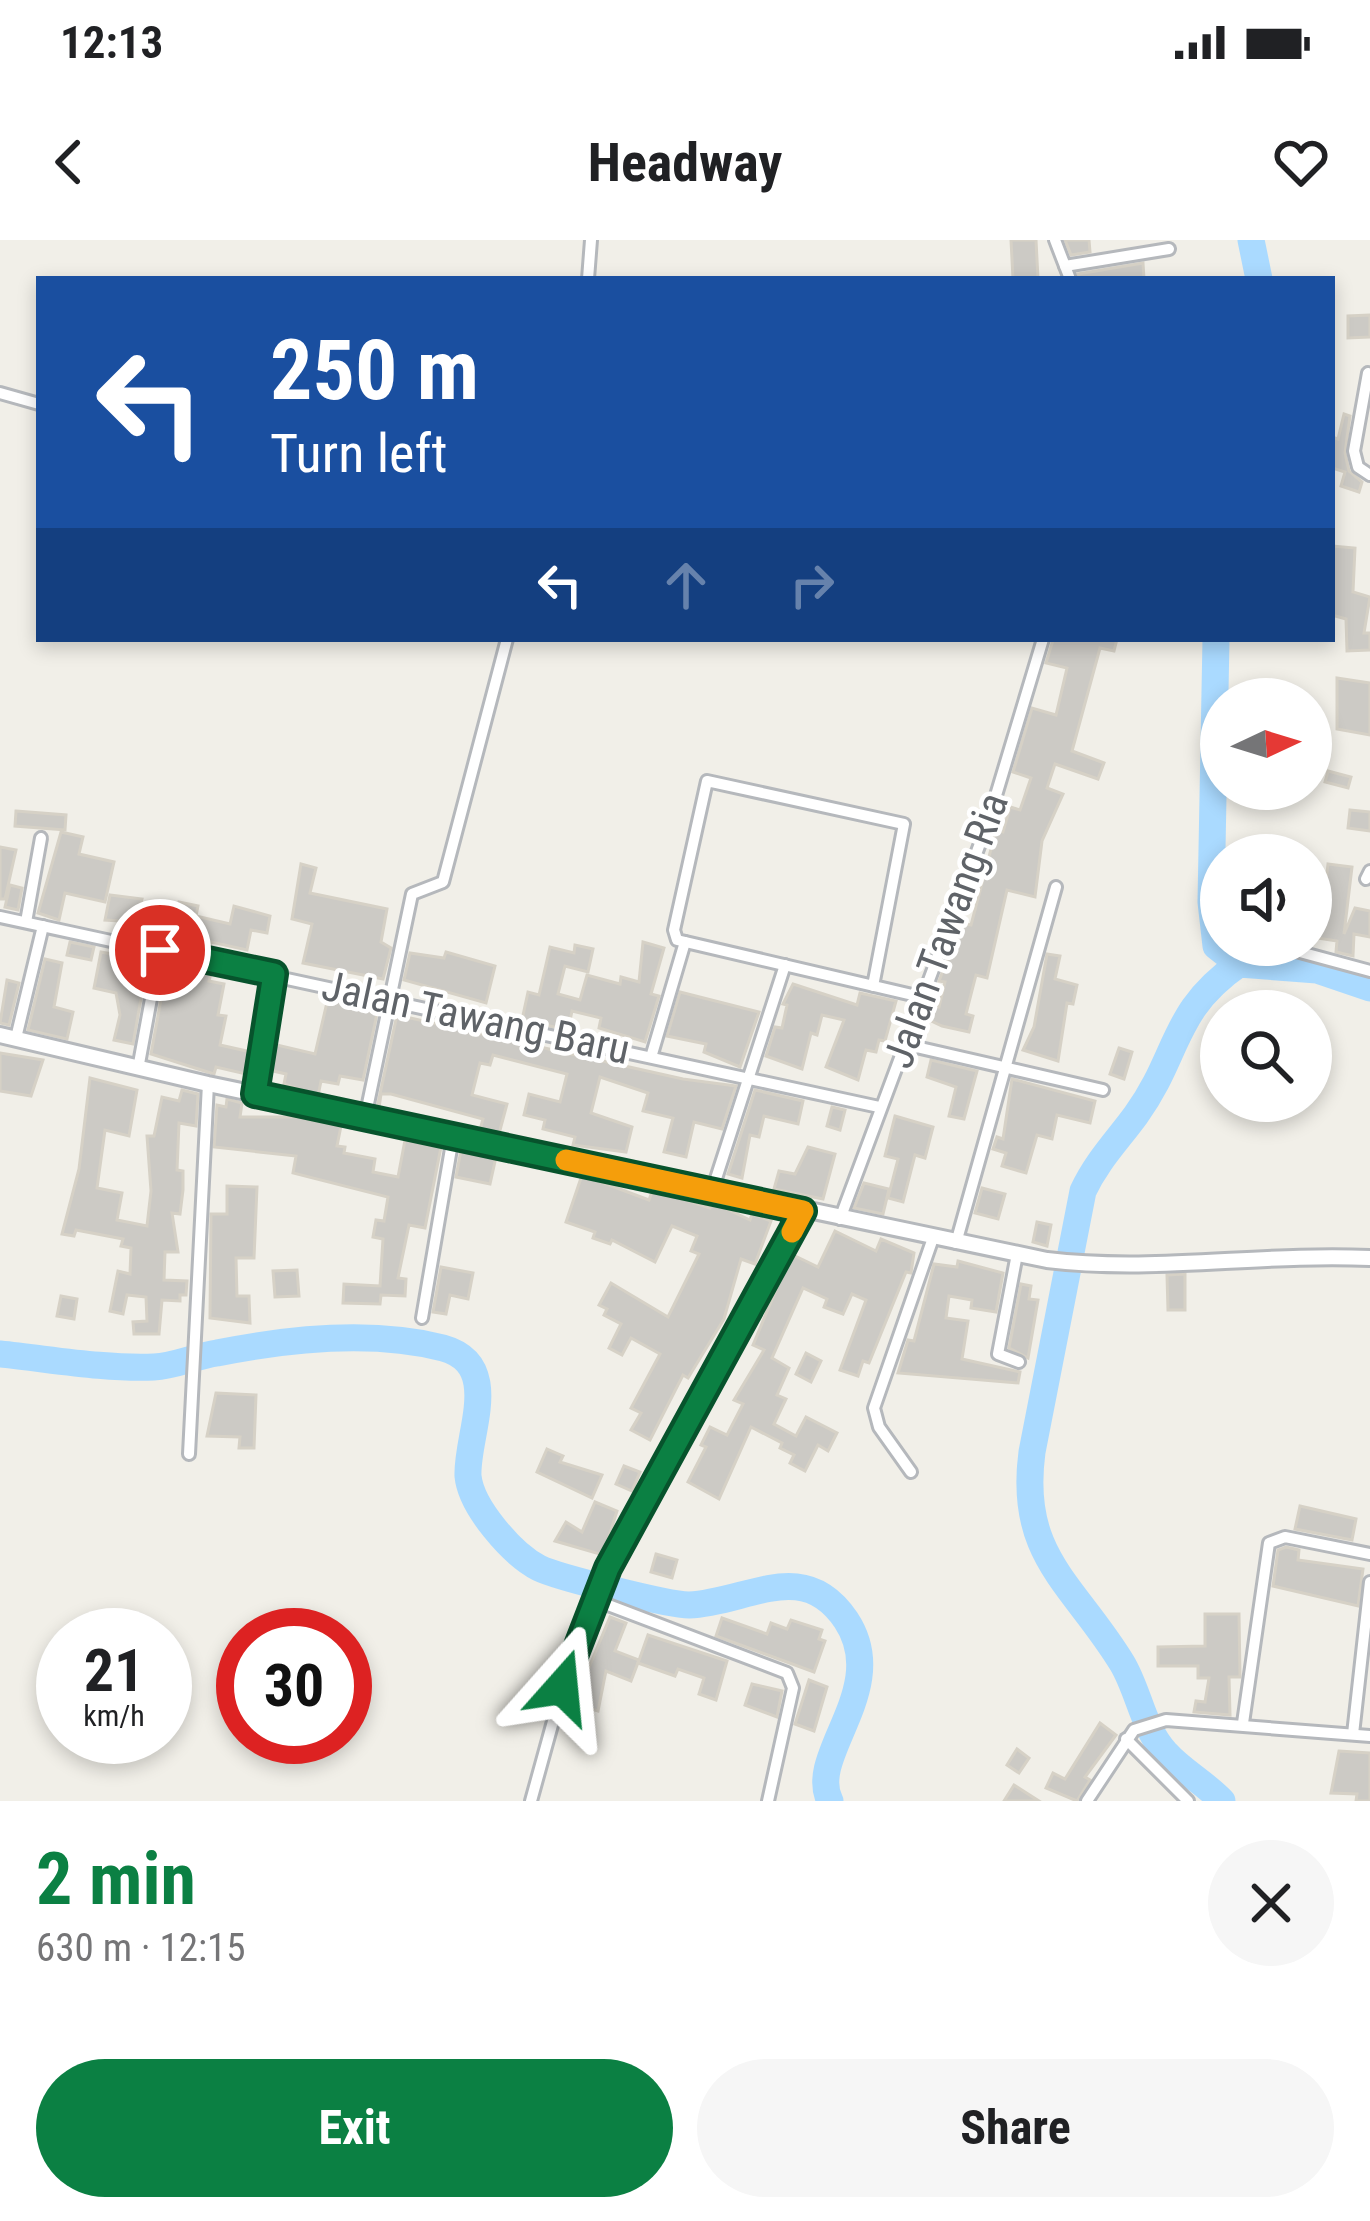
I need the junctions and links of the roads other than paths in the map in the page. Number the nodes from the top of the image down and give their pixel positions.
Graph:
1 (591, 240) edge
2 (1055, 240) edge
3 (1169, 249) dead end
4 (1067, 273) edge
5 (588, 276) edge
6 (1368, 373) edge
7 (0, 393) edge
8 (36, 403) edge
9 (1370, 475) edge
10 (507, 642) edge
11 (1042, 642) edge
12 (41, 838) dead end
13 (1056, 887) dead end
14 (0, 917) edge
15 (26, 922) junction
16 (44, 926) junction
17 (685, 942) junction
18 (160, 950) junction
19 (1332, 957) edge
20 (785, 965) junction
21 (1370, 971) edge
22 (274, 974) junction
23 (873, 986) junction
24 (921, 997) junction
25 (389, 998) junction
26 (8, 1037) edge
27 (903, 1044) junction
28 (652, 1054) junction
29 (1004, 1065) junction
30 (138, 1069) junction
31 (752, 1077) junction
32 (208, 1084) junction
33 (1103, 1090) dead end
34 (255, 1094) junction
35 (880, 1107) junction
36 (364, 1118) junction
37 (453, 1136) junction
38 (712, 1191) junction
39 (803, 1211) junction
40 (840, 1219) junction
41 (933, 1238) junction
42 (956, 1243) junction
43 (1017, 1254) junction
44 (1370, 1258) edge
45 (422, 1318) dead end
46 (1019, 1363) dead end
47 (189, 1454) dead end
48 (911, 1472) dead end
49 (1370, 1554) edge
50 (1370, 1582) edge
51 (596, 1597) junction
52 (1243, 1723) junction
53 (1130, 1734) junction
54 (1353, 1734) junction
55 (1370, 1736) edge
56 (531, 1801) edge
57 (768, 1801) edge
58 (1087, 1801) edge
59 (1188, 1801) edge

1 - 5 street
2 - 4 street
3 - 4 street
6 - 9 street
7 - 8 street
10 - 25 street
11 - 24 street, Jalan Tawang Ria
12 - 15 street
13 - 29 street
14 - 15 street, Jalan Tawang Baru
15 - 16 street, Jalan Tawang Baru
16 - 18 street, Jalan Tawang Baru
16 - 26 street
17 - 20 street
17 - 23 street
17 - 28 street
18 - 22 street, Jalan Tawang Baru
18 - 30 street
19 - 21 street
20 - 23 street
20 - 31 street
22 - 25 street, Jalan Tawang Baru
22 - 34 street
23 - 24 street
24 - 27 street, Jalan Tawang Ria
25 - 28 street, Jalan Tawang Baru
25 - 36 street
26 - 30 street
27 - 29 street
27 - 35 street, Jalan Tawang Ria
28 - 31 street, Jalan Tawang Baru
29 - 33 street
29 - 42 street
30 - 32 street
31 - 35 street, Jalan Tawang Baru
31 - 38 street
32 - 34 street
32 - 47 street
34 - 36 street
35 - 40 street, Jalan Tawang Ria
36 - 37 street
37 - 38 street
37 - 45 street
38 - 39 street
39 - 40 street
39 - 51 street
40 - 41 street
41 - 42 street
41 - 48 street
42 - 43 street
43 - 44 street
43 - 46 street
49 - 52 street
50 - 54 street
51 - 56 street
51 - 57 street
52 - 53 street
52 - 54 street
53 - 58 street
53 - 59 street
54 - 55 street

